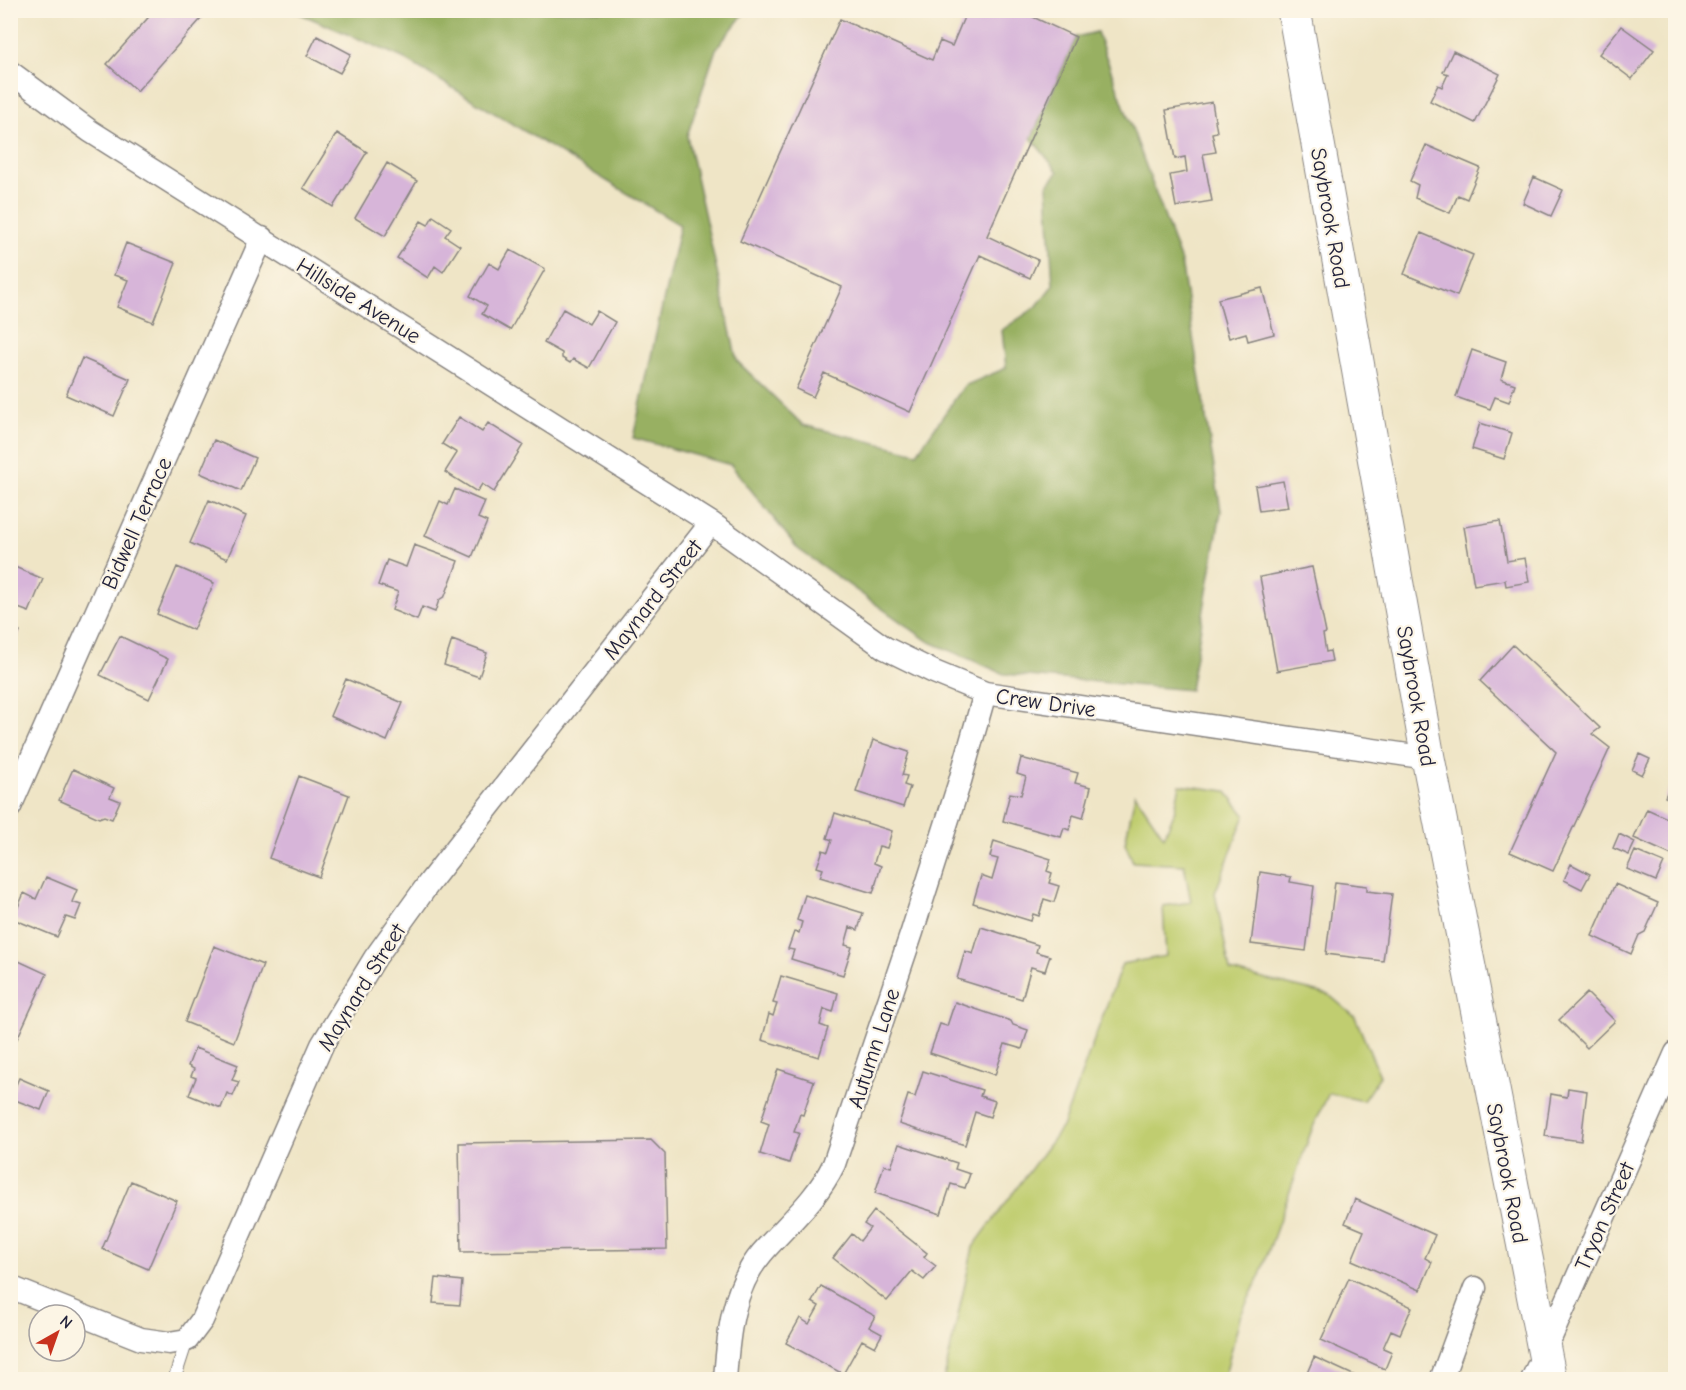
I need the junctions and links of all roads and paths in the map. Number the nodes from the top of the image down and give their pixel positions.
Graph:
1 (1294, 10) edge
2 (10, 72) edge
3 (262, 238) junction
4 (711, 523) junction
5 (985, 693) junction
6 (1428, 758) junction
7 (10, 807) edge
8 (1676, 1053) edge
9 (10, 1287) edge
10 (1475, 1288) dead end
11 (187, 1340) junction
12 (1542, 1371) edge
13 (174, 1380) edge
14 (725, 1380) edge
15 (1441, 1380) edge

1 - 6 main road, Saybrook Road
2 - 3 street, Hillside Avenue
3 - 4 street, Hillside Avenue
3 - 7 street, Bidwell Terrace
4 - 5 street, Crew Drive
4 - 11 street, Maynard Street
5 - 6 street, Crew Drive
5 - 14 street, Autumn Lane
6 - 12 main road, Saybrook Road
8 - 12 street, Tryon Street
9 - 11 street
10 - 15 street
11 - 13 lane

